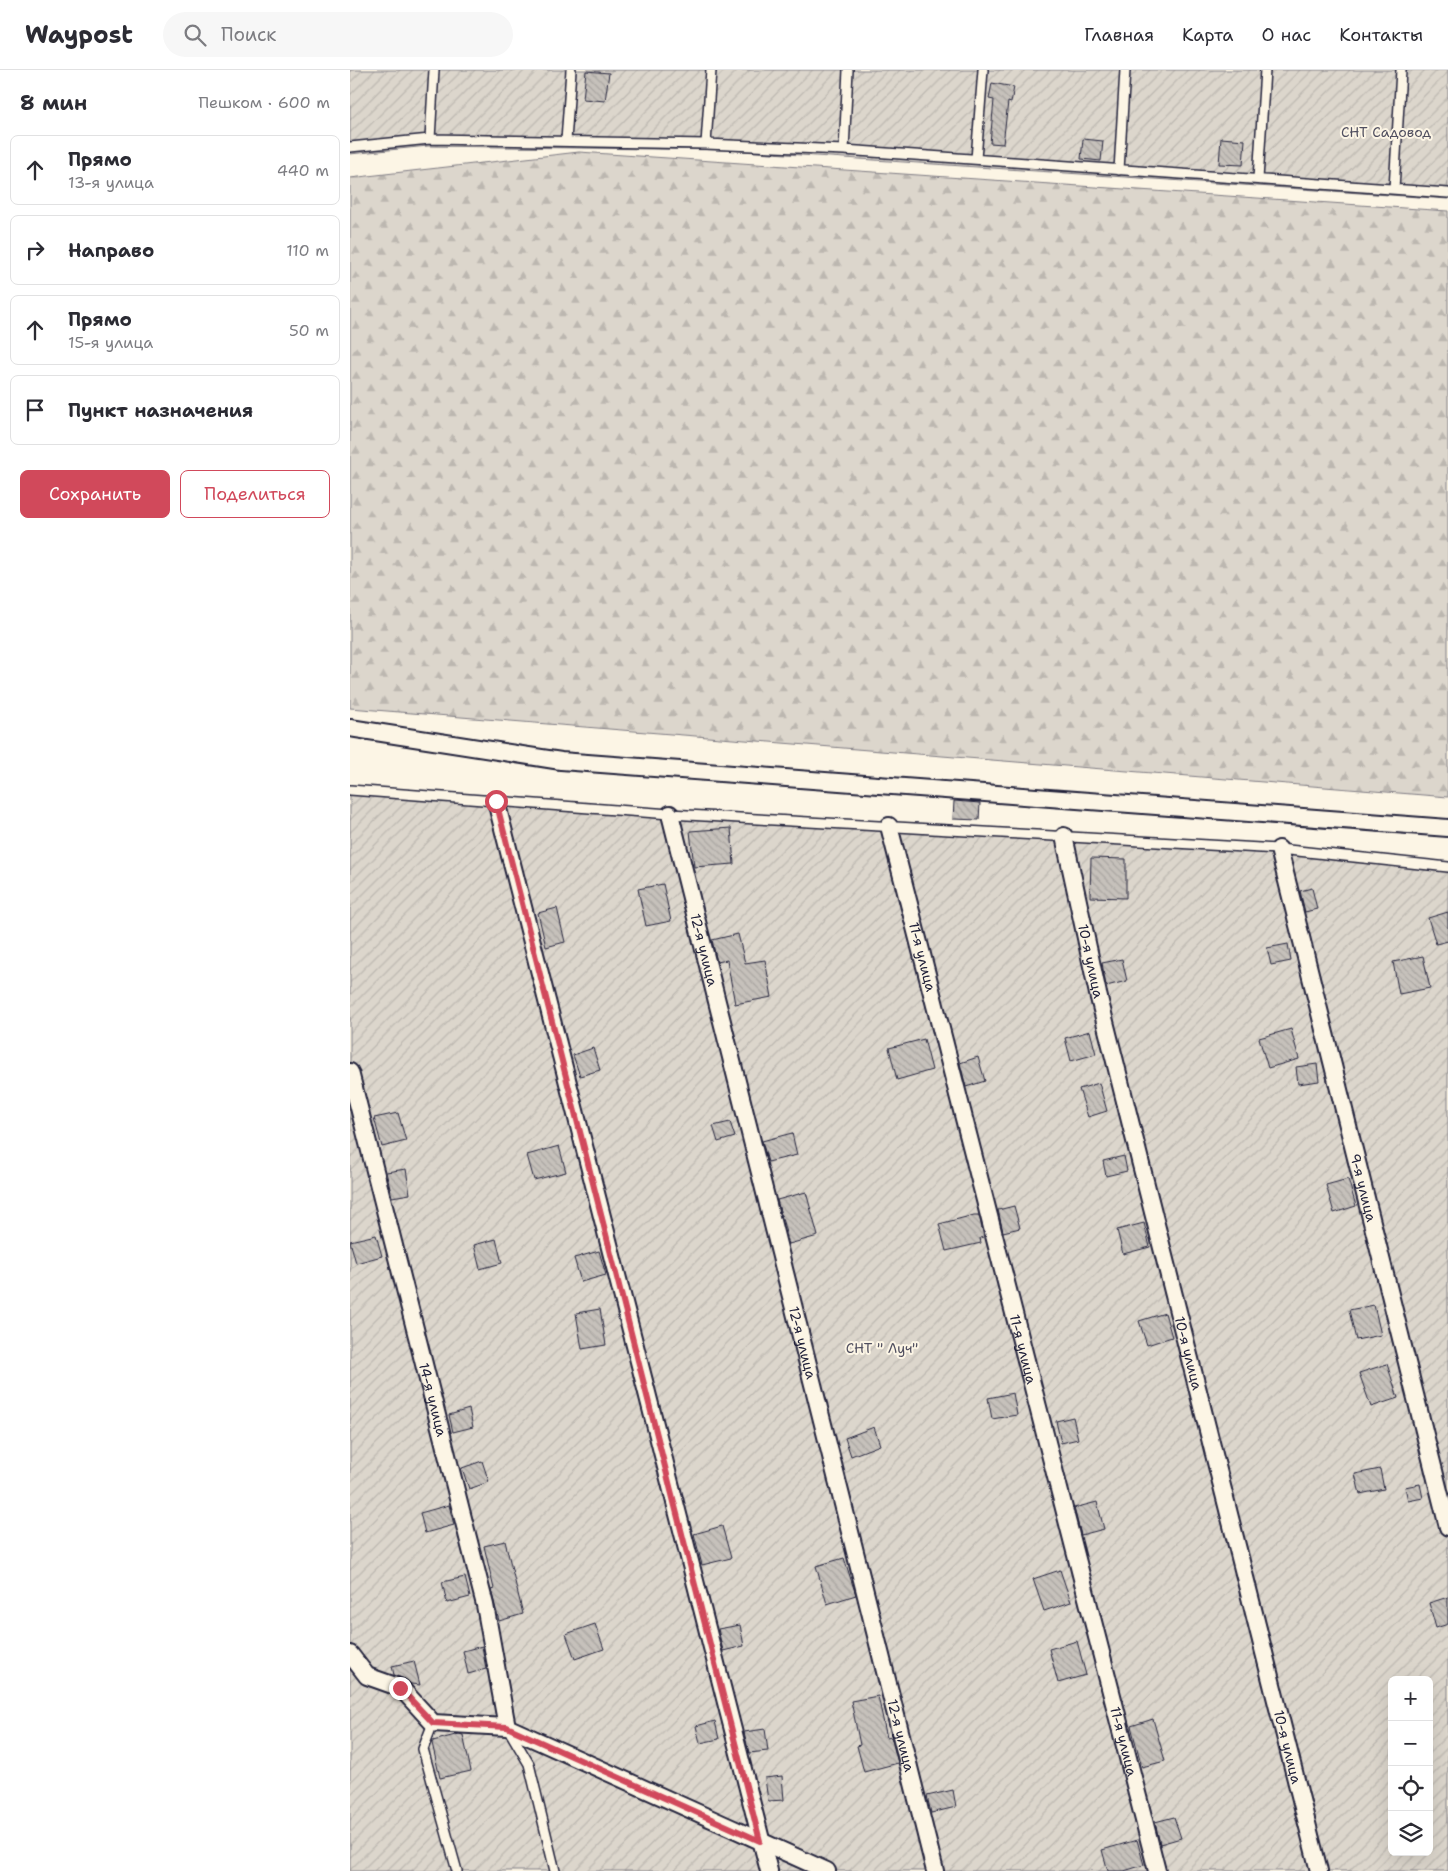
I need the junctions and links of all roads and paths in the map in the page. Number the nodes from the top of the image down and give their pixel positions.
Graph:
1 (434, 70) edge
2 (571, 70) edge
3 (711, 70) edge
4 (848, 70) edge
5 (983, 70) edge
6 (1125, 70) edge
7 (1265, 70) edge
8 (1401, 70) edge
9 (430, 139) junction
10 (566, 141) junction
11 (706, 144) junction
12 (350, 147) edge
13 (844, 150) junction
14 (976, 159) junction
15 (1119, 170) junction
16 (1258, 179) junction
17 (1394, 189) junction
18 (1448, 193) edge
19 (350, 728) edge
20 (350, 790) edge
21 (496, 801) junction
22 (670, 814) junction
23 (889, 826) junction
24 (1448, 828) edge
25 (1064, 836) junction
26 (1279, 849) junction
27 (1448, 867) edge
28 (350, 1072) edge
29 (1448, 1527) edge
30 (350, 1654) edge
31 (433, 1723) junction
32 (507, 1727) junction
33 (760, 1841) junction
34 (458, 1871) edge
35 (555, 1871) edge
36 (769, 1871) edge
37 (827, 1871) edge
38 (935, 1871) edge
39 (1157, 1871) edge
40 (1319, 1871) edge

1 - 9 lane
2 - 10 lane
3 - 11 lane
4 - 13 lane
5 - 14 lane
6 - 15 lane
7 - 16 lane
8 - 17 lane
9 - 10 lane
9 - 12 lane
10 - 11 lane
11 - 13 lane
13 - 14 lane
14 - 15 lane
15 - 16 lane
16 - 17 lane
17 - 18 lane
19 - 24 street
20 - 21 lane
21 - 22 lane
21 - 33 street
22 - 23 lane
22 - 38 street, 12-я улица
23 - 25 lane
23 - 39 street, 11-я улица
25 - 26 lane
25 - 40 street, 10-я улица
26 - 27 lane
26 - 29 street, 9-я улица
28 - 32 street, 14-я улица
30 - 31 street
31 - 32 street
31 - 34 lane
32 - 33 street
32 - 35 lane
33 - 36 street
33 - 37 street

